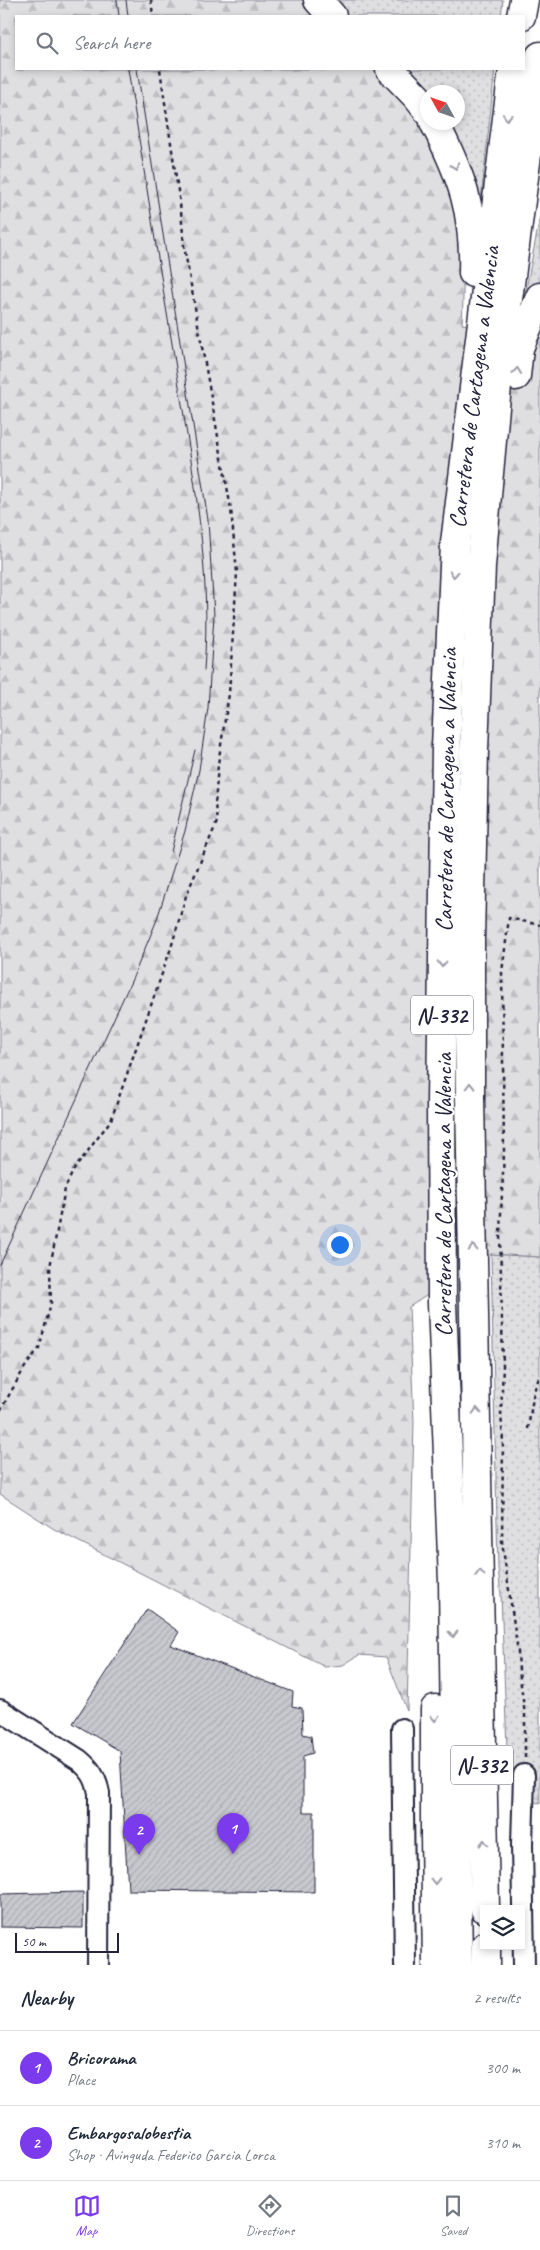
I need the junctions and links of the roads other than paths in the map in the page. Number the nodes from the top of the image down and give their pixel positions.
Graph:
1 (318, 0) edge
2 (524, 0) edge
3 (331, 15) edge
4 (521, 15) edge
5 (540, 56) edge
6 (391, 70) edge
7 (513, 70) edge
8 (420, 101) edge
9 (438, 130) edge
10 (540, 297) edge
11 (455, 544) junction
12 (474, 750) junction
13 (442, 1303) junction
14 (0, 1710) edge
15 (402, 1729) dead end
16 (524, 1775) road end
17 (531, 1847) edge
18 (485, 1905) edge
19 (486, 1950) edge
20 (98, 1965) edge
21 (405, 1965) edge
22 (437, 1965) edge
23 (458, 1965) edge
24 (486, 1965) edge
25 (524, 1965) edge

1 - 3 highway
2 - 4 highway
5 - 12 highway, Carretera de Cartagena a Valencia / N-332
6 - 8 highway
7 -> 11 highway, Carretera de Cartagena a Valencia / N-332
9 -> 11 highway
12 -> 10 highway
11 -> 13 highway, Carretera de Cartagena a Valencia / N-332
18 -> 12 highway, Carretera de Cartagena a Valencia / N-332
13 -> 22 highway
13 -> 23 highway, Carretera de Cartagena a Valencia / N-332
14 - 20 street
15 - 21 street
16 - 17 street
17 - 25 street
19 - 24 highway

